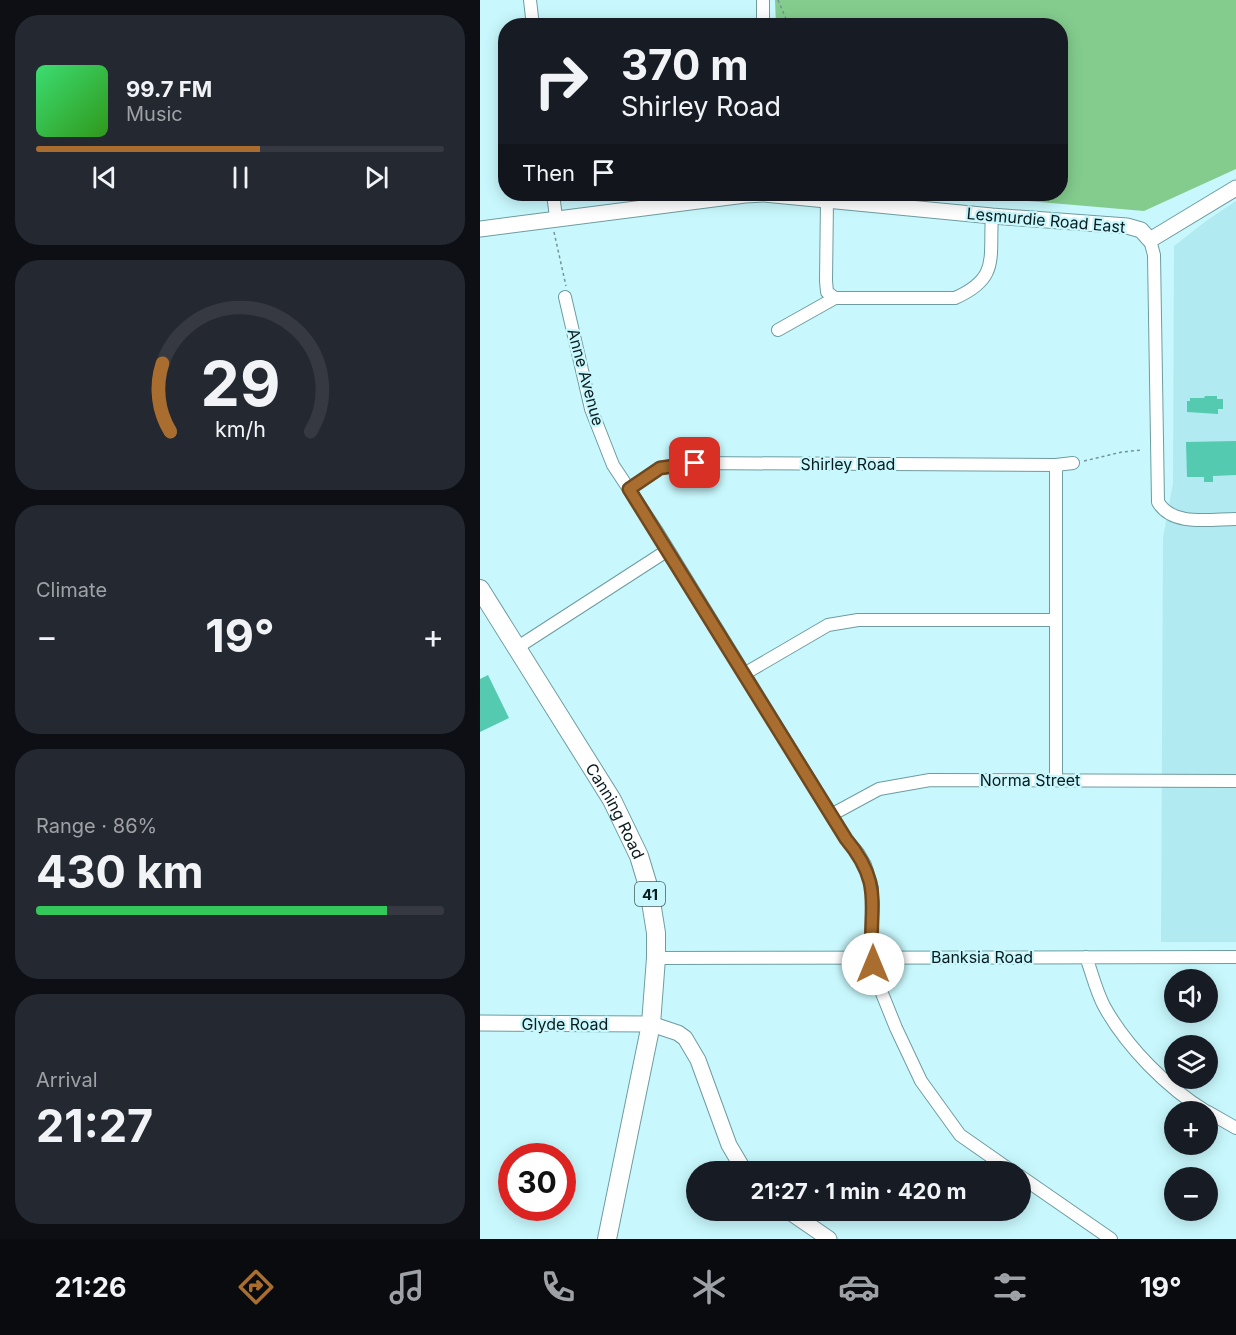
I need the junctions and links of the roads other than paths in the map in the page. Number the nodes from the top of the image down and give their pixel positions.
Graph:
1 (530, 0) edge
2 (763, 0) edge
3 (532, 18) edge
4 (763, 18) edge
5 (1236, 188) edge
6 (554, 201) edge
7 (696, 201) edge
8 (827, 201) edge
9 (837, 201) edge
10 (992, 216) junction
11 (556, 218) junction
12 (480, 229) edge
13 (1150, 240) junction
14 (565, 297) road end
15 (835, 298) junction
16 (778, 330) dead end
17 (1073, 464) road end
18 (1056, 465) junction
19 (629, 489) junction
20 (1236, 519) edge
21 (668, 550) junction
22 (480, 588) edge
23 (1056, 620) junction
24 (518, 647) junction
25 (744, 674) junction
26 (1056, 780) junction
27 (1236, 782) edge
28 (831, 815) junction
29 (872, 957) junction
30 (1086, 957) junction
31 (1236, 957) edge
32 (656, 958) junction
33 (480, 1023) edge
34 (651, 1024) junction
35 (1193, 1101) edge
36 (1218, 1118) edge
37 (1236, 1128) edge
38 (738, 1161) edge
39 (997, 1161) edge
40 (1031, 1184) edge
41 (803, 1221) edge
42 (607, 1239) edge
43 (829, 1239) edge
44 (1111, 1239) edge

1 - 3 street
2 - 4 street
5 - 13 street
6 - 11 street
7 - 11 street, Lesmurdie Road East
8 - 15 street
9 - 10 street, Lesmurdie Road East
10 - 13 street, Lesmurdie Road East
10 - 15 street
11 - 12 street, Lesmurdie Road East
13 - 20 street
14 - 19 street, Anne Avenue
15 - 16 street
17 - 18 street, Shirley Road
18 - 19 street, Shirley Road
18 - 23 street
19 - 21 street, Anne Avenue
21 - 24 street
21 - 25 street, Anne Avenue
22 - 24 main road, Canning Road / 41
23 - 25 street
23 - 26 street
24 - 32 main road, Canning Road / 41
25 - 28 street, Anne Avenue
26 - 27 street, Norma Street
26 - 28 street, Norma Street
28 - 29 street, Anne Avenue
29 - 30 street, Banksia Road
29 - 32 street, Banksia Road
29 - 39 street, Anne Avenue
30 - 31 street, Banksia Road
30 - 35 street
32 - 34 main road, Canning Road / 41
33 - 34 street, Glyde Road
34 - 38 street, Glyde Road
34 - 42 main road, Canning Road / 41
36 - 37 street
40 - 44 street
41 - 43 street

